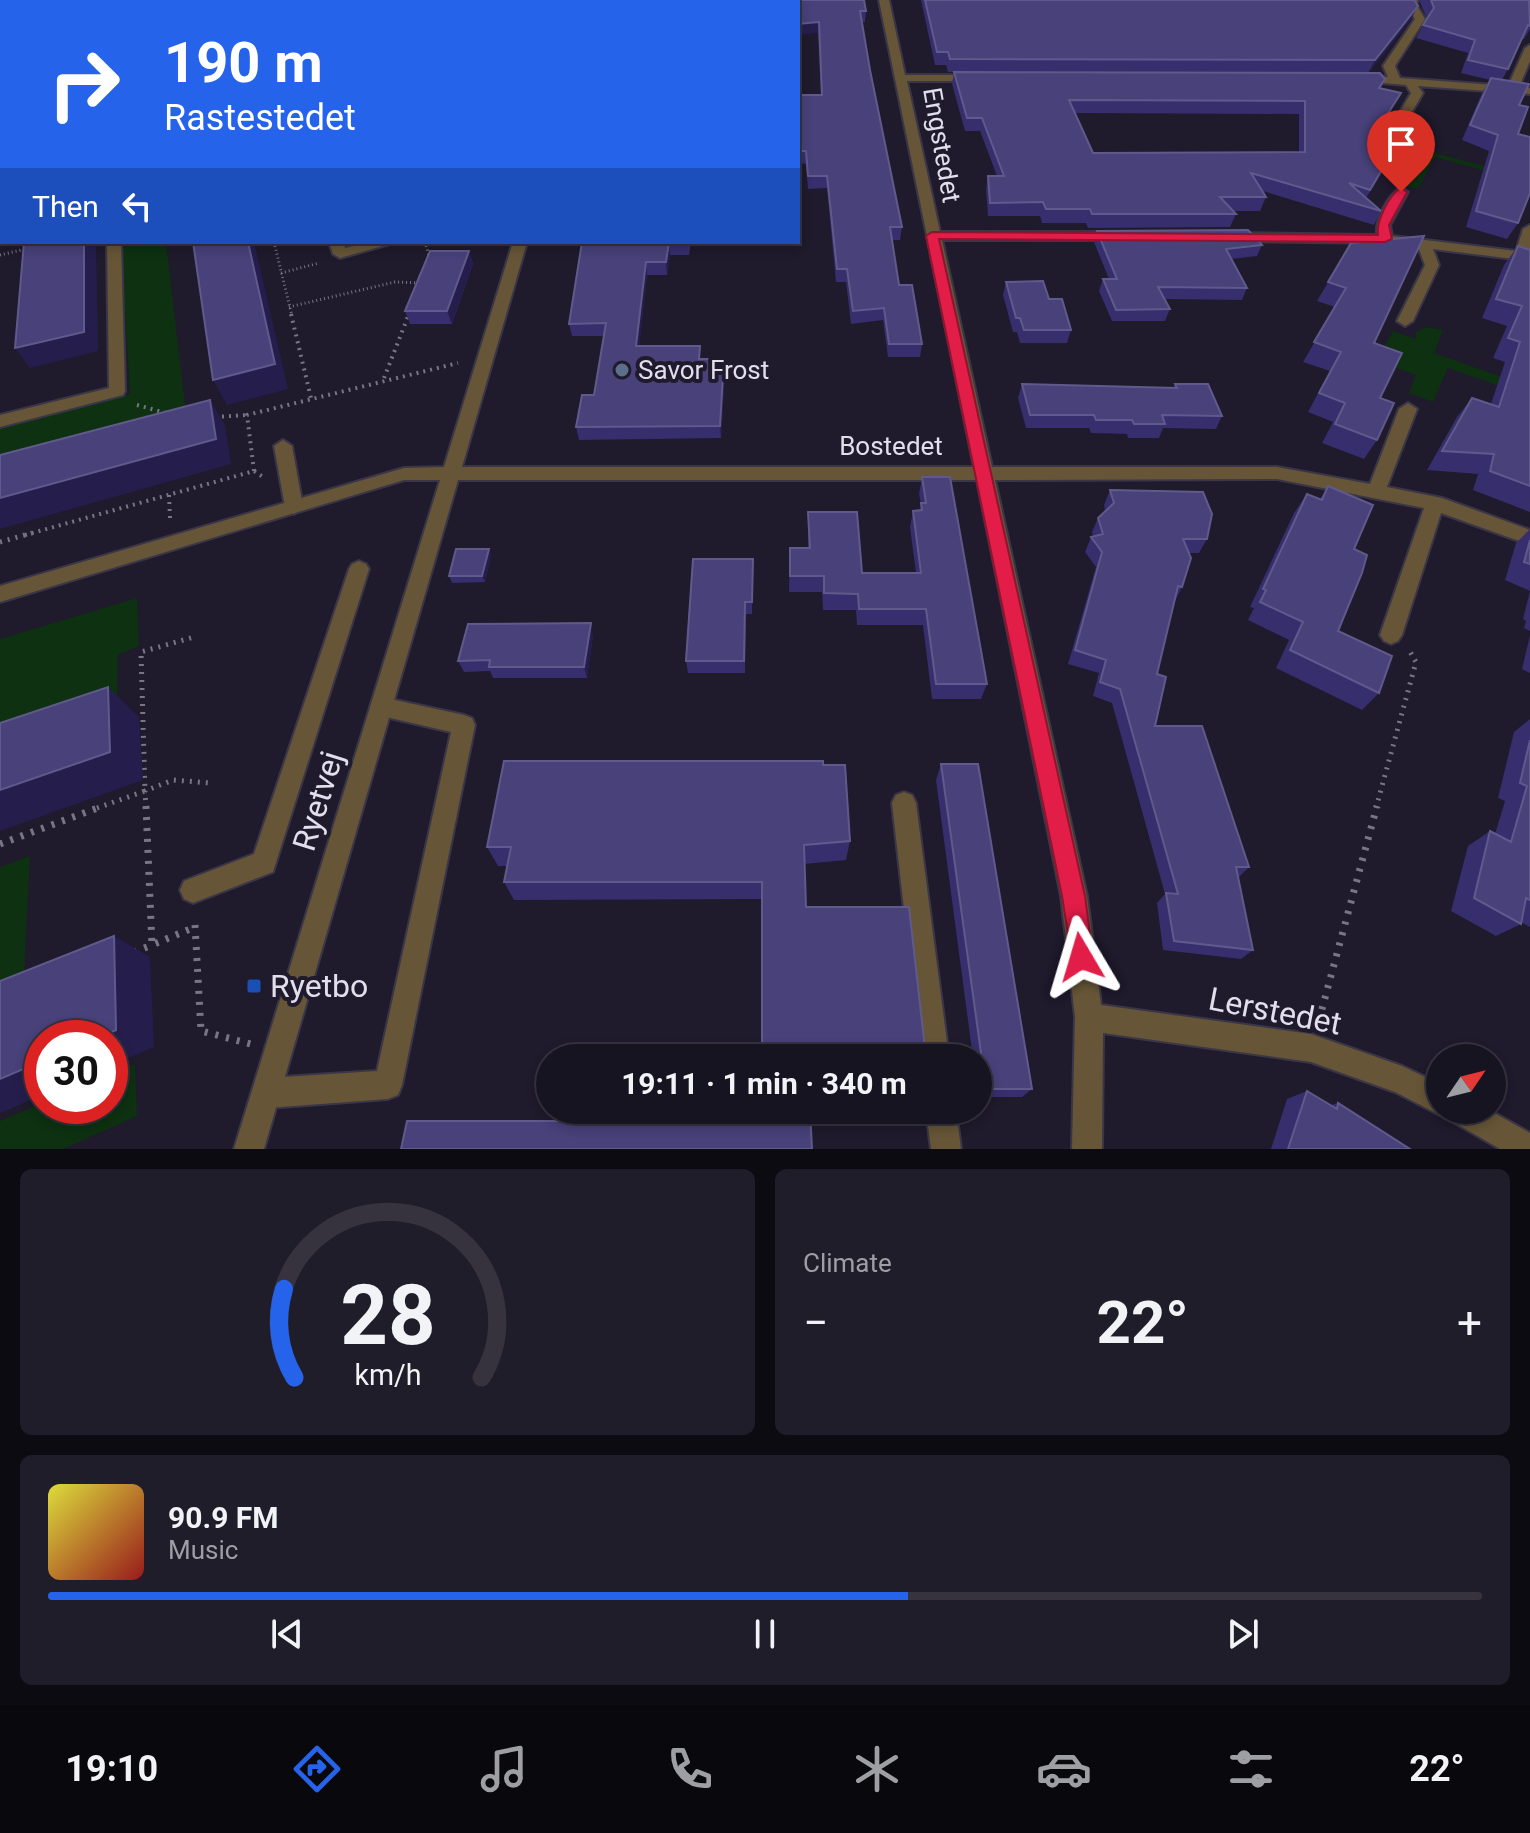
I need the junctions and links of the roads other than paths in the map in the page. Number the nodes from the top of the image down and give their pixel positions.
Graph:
1 (884, 0) edge
2 (1413, 0) edge
3 (1530, 48) edge
4 (903, 78) junction
5 (998, 78) edge
6 (1348, 78) edge
7 (1395, 79) junction
8 (1409, 80) junction
9 (1513, 88) junction
10 (1530, 91) edge
11 (1390, 139) edge
12 (1401, 192) dead end
13 (1530, 229) edge
14 (932, 236) junction
15 (1140, 236) edge
16 (1204, 237) edge
17 (1385, 239) junction
18 (1424, 243) junction
19 (114, 244) edge
20 (373, 244) edge
21 (519, 244) edge
22 (338, 248) edge
23 (1526, 256) edge
24 (1405, 321) dead end
25 (1408, 409) dead end
26 (0, 421) edge
27 (283, 446) dead end
28 (983, 472) junction
29 (451, 473) junction
30 (1377, 489) junction
31 (1435, 503) junction
32 (294, 507) junction
33 (1530, 538) edge
34 (359, 569) dead end
35 (0, 594) edge
36 (1391, 635) road end
37 (381, 707) junction
38 (904, 803) dead end
39 (193, 890) road end
40 (1089, 1017) junction
41 (933, 1044) edge
42 (267, 1093) junction
43 (1426, 1093) edge
44 (943, 1124) edge
45 (1481, 1124) edge
46 (1511, 1144) edge
47 (249, 1149) edge
48 (946, 1149) edge
49 (1087, 1149) edge

1 - 4 street, Engstedet
2 - 7 street
3 - 9 street
4 - 5 street
4 - 14 street, Engstedet
6 - 7 street
7 - 8 street
8 - 9 street
8 - 11 street
9 - 10 street
12 - 17 street
13 - 23 street
14 - 15 street
14 - 28 street, Engstedet
16 - 17 street
17 - 18 street
18 - 23 street
18 - 24 street
19 - 26 street
20 - 22 street
21 - 29 street, Ryetvej
25 - 30 street
27 - 32 street
28 - 29 street, Bostedet
28 - 30 street, Bostedet
28 - 40 street, Engstedet
29 - 32 street
29 - 37 street, Ryetvej
30 - 31 street, Bostedet
31 - 33 street, Bostedet
31 - 36 street
32 - 35 street
34 - 39 street
37 - 42 street, Ryetvej
37 - 42 street
38 - 41 street
40 - 43 street, Lerstedet
40 - 49 street, Engstedet
42 - 47 street, Ryetvej
44 - 48 street
45 - 46 street

